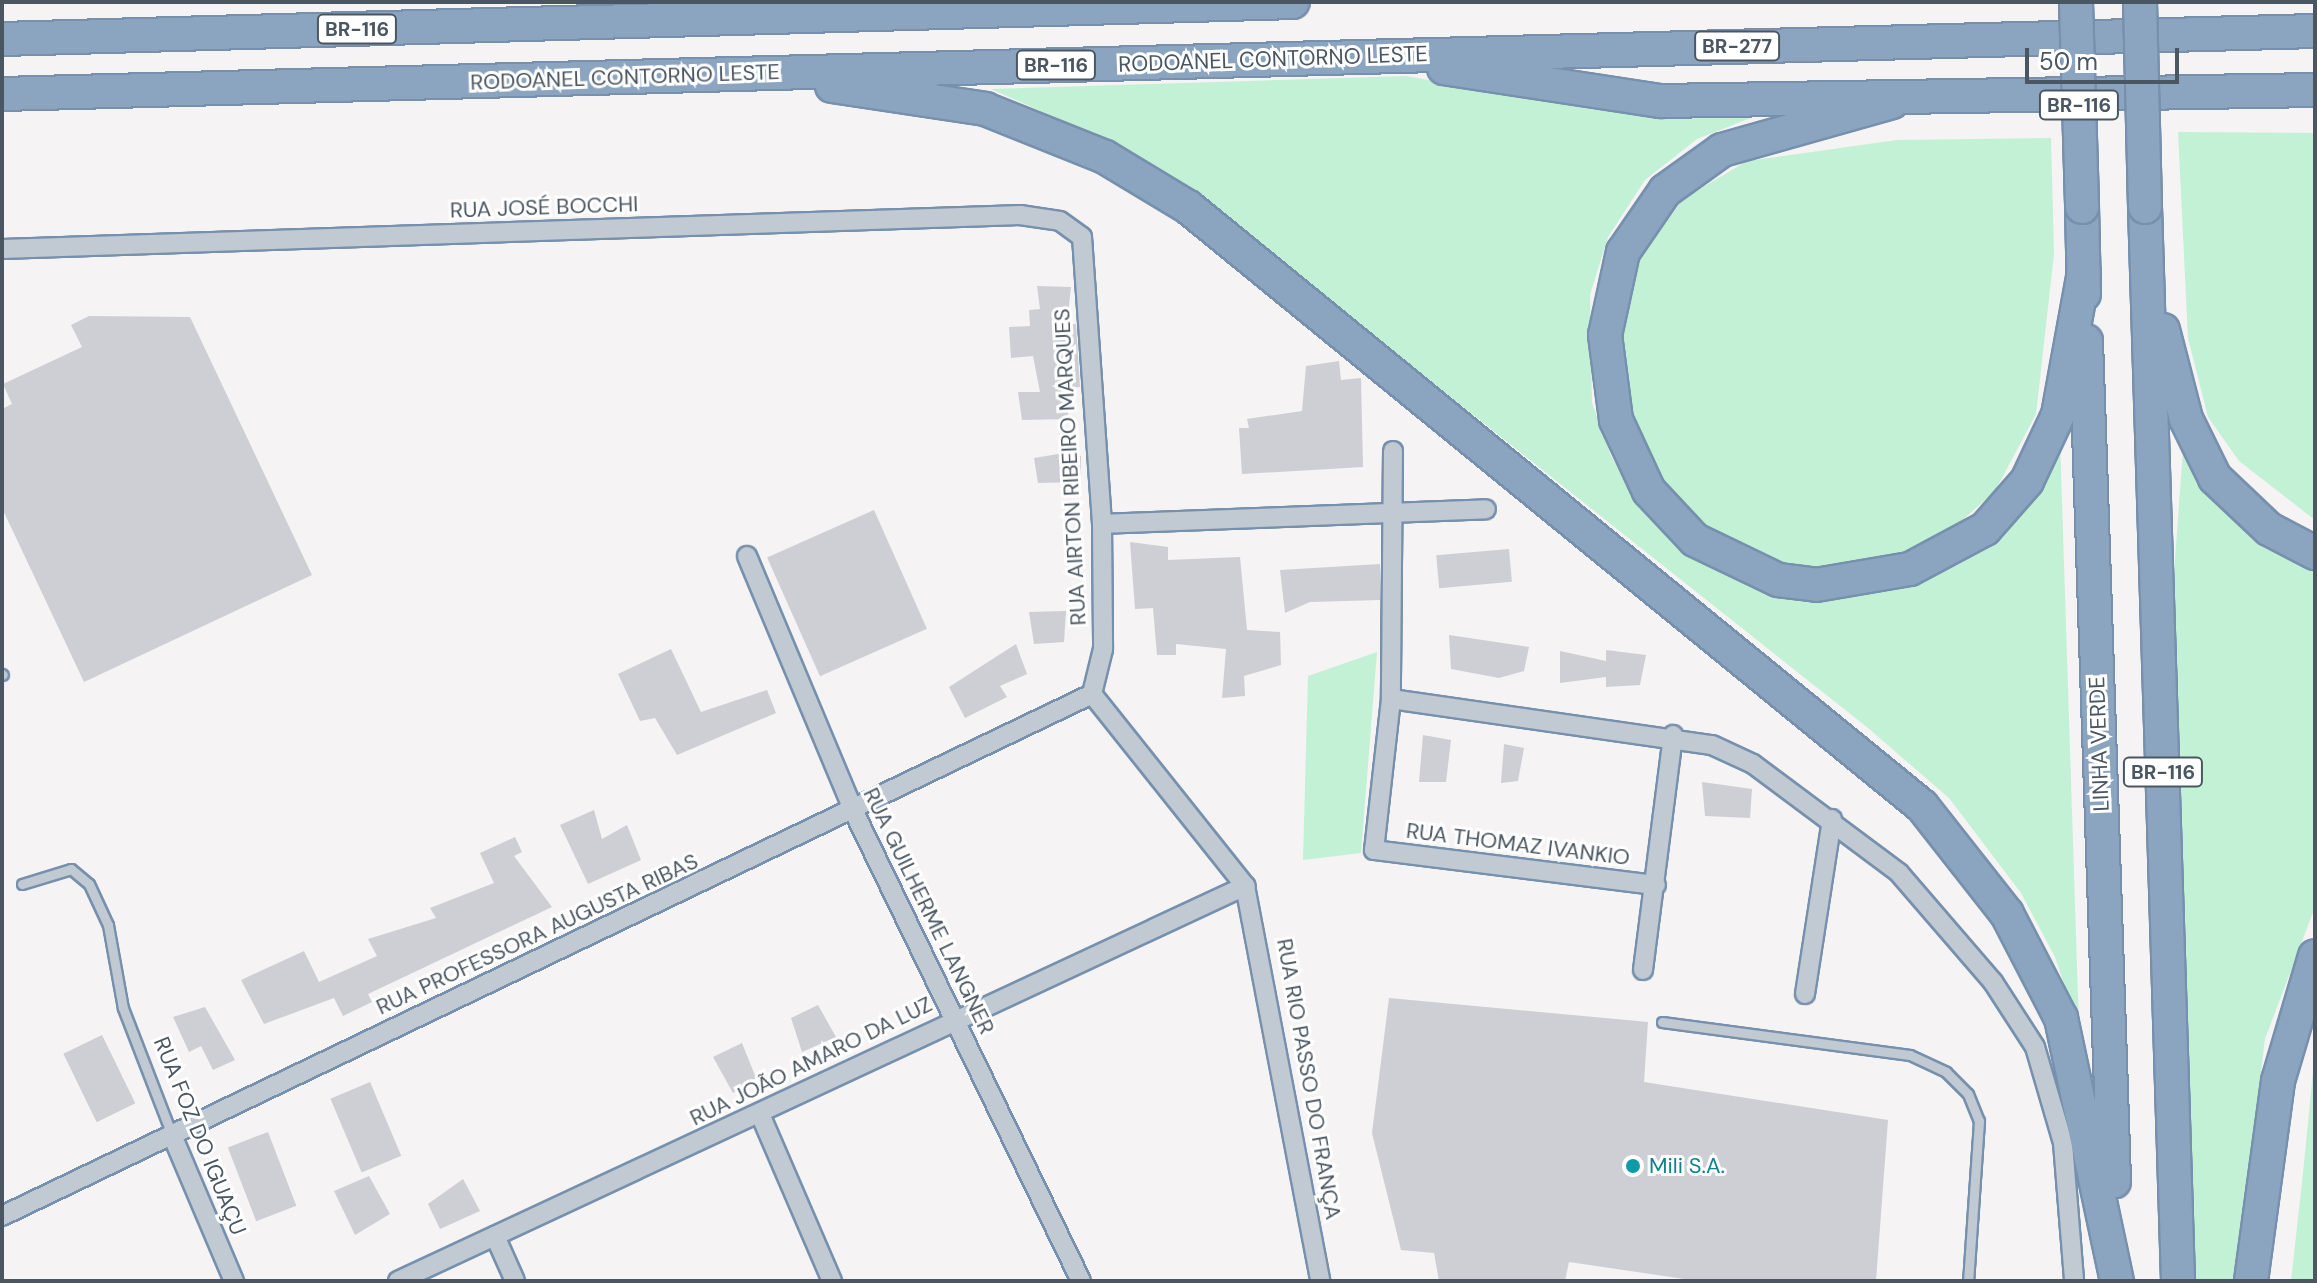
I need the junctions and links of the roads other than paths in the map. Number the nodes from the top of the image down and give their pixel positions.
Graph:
1 (1292, 2) edge
2 (2076, 2) edge
3 (2140, 2) edge
4 (2315, 31) edge
5 (2, 39) edge
6 (1362, 56) junction
7 (749, 74) junction
8 (2315, 90) edge
9 (2, 94) edge
10 (1892, 102) junction
11 (1082, 237) joint
12 (2, 249) edge
13 (2147, 262) junction
14 (2084, 272) junction
15 (1393, 451) dead end
16 (1486, 509) dead end
17 (1392, 514) junction
18 (1102, 524) junction
19 (2315, 553) edge
20 (747, 556) dead end
21 (1092, 694) junction
22 (1391, 699) junction
23 (1673, 735) junction
24 (853, 810) junction
25 (1832, 819) junction
26 (22, 884) dead end
27 (1656, 885) junction
28 (1245, 886) junction
29 (2315, 956) edge
30 (1643, 970) dead end
31 (1805, 994) dead end
32 (954, 1019) junction
33 (1662, 1022) dead end
34 (760, 1114) junction
35 (172, 1135) junction
36 (2, 1216) edge
37 (495, 1236) junction
38 (234, 1281) edge
39 (398, 1281) edge
40 (515, 1281) edge
41 (832, 1281) edge
42 (1081, 1281) edge
43 (1320, 1281) edge
44 (1968, 1281) edge
45 (2074, 1281) edge
46 (2117, 1281) edge
47 (2178, 1281) edge
48 (2251, 1281) edge

1 - 5 highway, BR-116
2 - 14 highway, LINHA VERDE / BR-116, bridge
3 - 13 highway, BR-116, bridge
4 - 6 highway, RODOANEL CONTORNO LESTE / BR-277
6 - 7 highway, RODOANEL CONTORNO LESTE / BR-116
6 - 10 highway, BR-116
7 - 9 highway, RODOANEL CONTORNO LESTE / BR-116
7 - 46 highway
8 - 10 highway, BR-116
10 - 14 highway
11 - 12 street, RUA JOSÉ BOCCHI
11 - 18 street, RUA AIRTON RIBEIRO MARQUES
13 - 19 highway
13 - 47 highway, BR-116
14 - 46 highway, LINHA VERDE
15 - 17 street
16 - 17 street
17 - 18 street
17 - 22 street
18 - 21 street, RUA AIRTON RIBEIRO MARQUES
20 - 24 street, RUA GUILHERME LANGNER
21 - 24 street, RUA PROFESSORA AUGUSTA RIBAS
21 - 28 street
22 - 23 street
22 - 27 street, RUA THOMAZ IVANKIO
23 - 25 street
23 - 27 street
24 - 32 street, RUA GUILHERME LANGNER
24 - 35 street, RUA PROFESSORA AUGUSTA RIBAS
25 - 31 street
25 - 45 street
26 - 35 lane, RUA FOZ DO IGUAÇU
27 - 30 street
28 - 32 street, RUA JOÃO AMARO DA LUZ
28 - 43 street, RUA RIO PASSO DO FRANÇA
29 - 48 highway
32 - 34 street, RUA JOÃO AMARO DA LUZ
32 - 42 street, RUA GUILHERME LANGNER
33 - 44 lane
34 - 37 street, RUA JOÃO AMARO DA LUZ
34 - 41 street
35 - 36 street, RUA PROFESSORA AUGUSTA RIBAS
35 - 38 street, RUA FOZ DO IGUAÇU
37 - 39 street, RUA JOÃO AMARO DA LUZ
37 - 40 street

